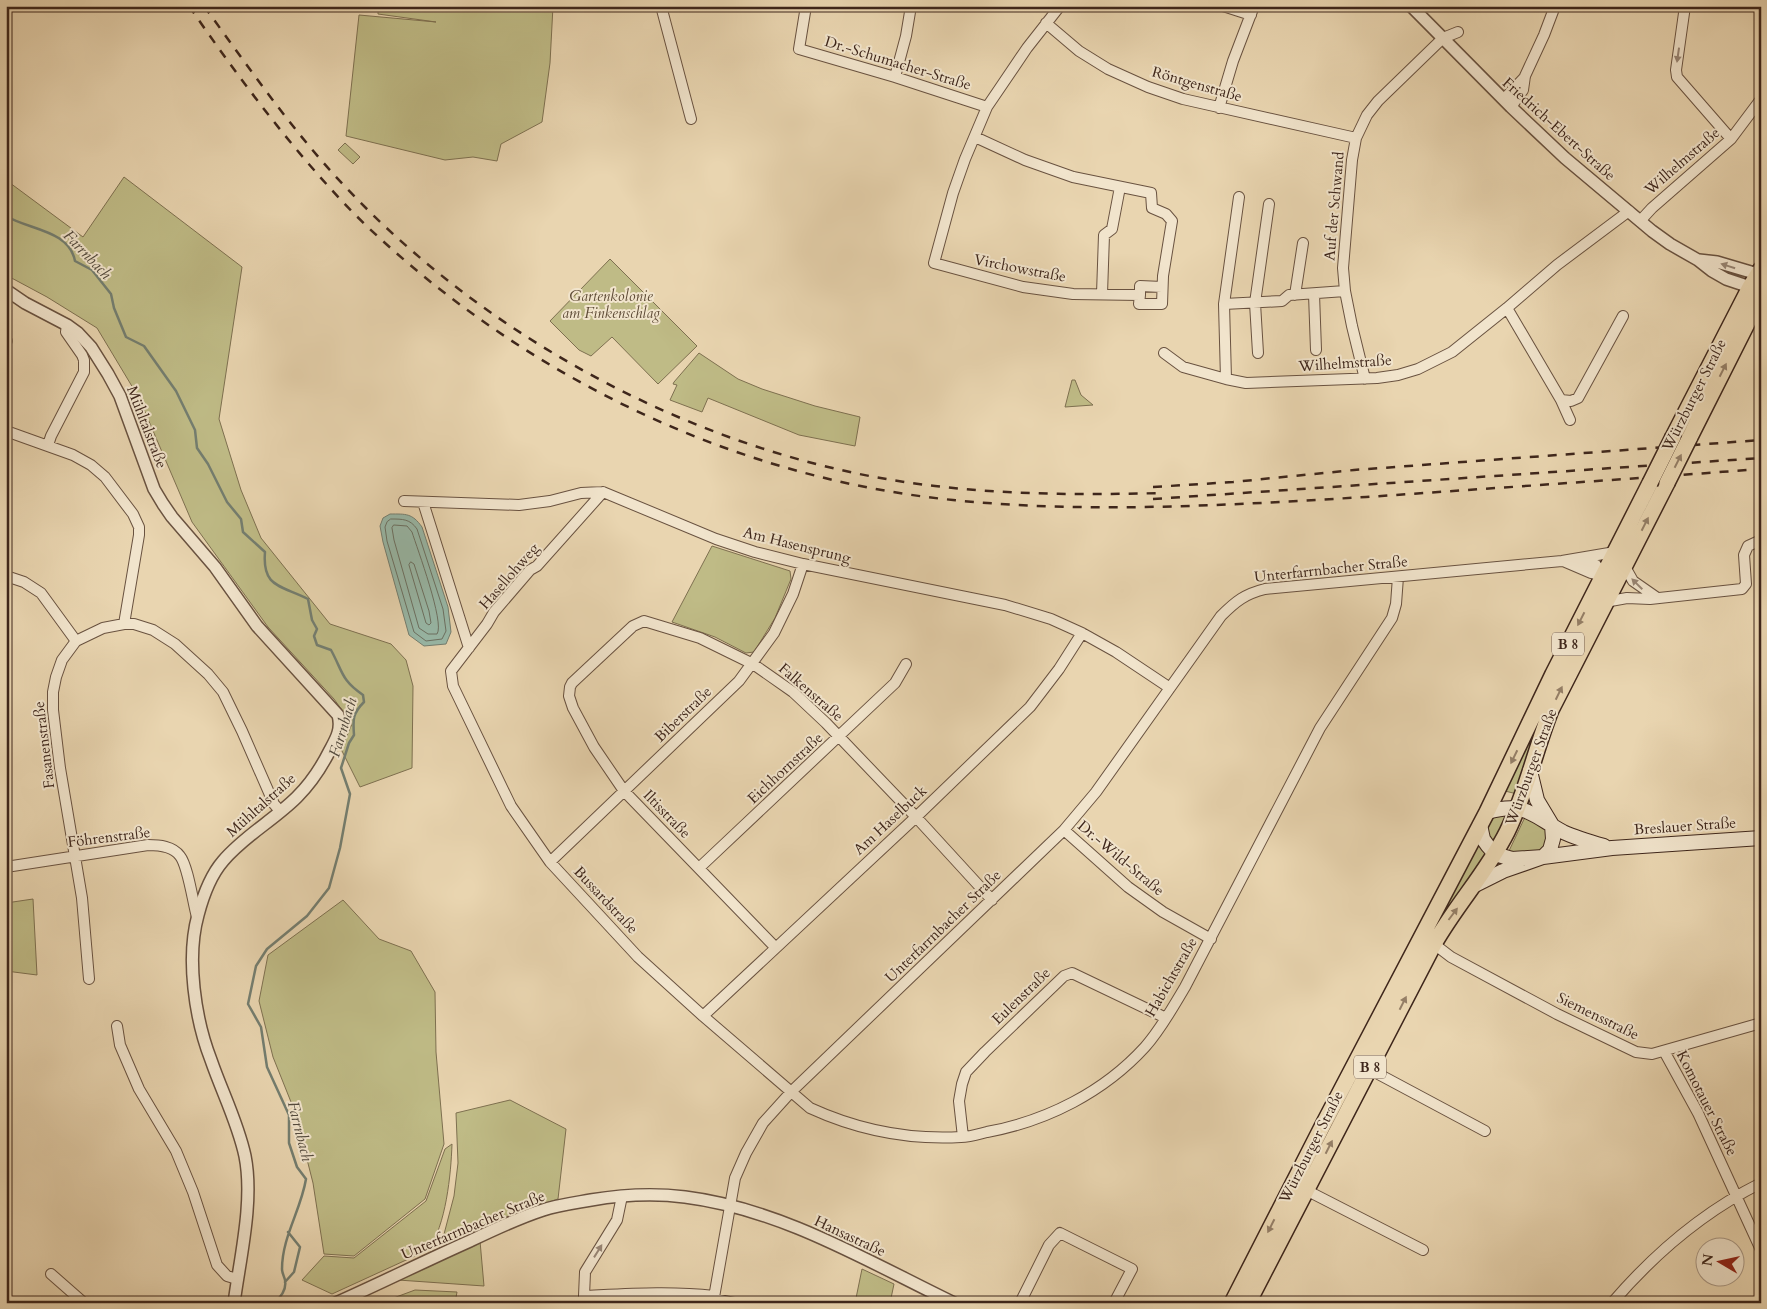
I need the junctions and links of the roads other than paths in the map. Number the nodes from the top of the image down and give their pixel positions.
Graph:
1 (661, 6) edge
2 (806, 6) edge
3 (911, 6) edge
4 (1060, 6) edge
5 (1223, 6) edge
6 (1411, 6) edge
7 (1555, 6) edge
8 (1685, 6) edge
9 (1252, 11) edge
10 (1046, 23) junction
11 (1458, 32) dead end
12 (1443, 38) junction
13 (895, 77) junction
14 (1761, 99) edge
15 (1507, 103) junction
16 (987, 107) junction
17 (1219, 108) junction
18 (691, 119) dead end
19 (975, 137) junction
20 (1356, 138) junction
21 (1731, 140) junction
22 (1120, 187) junction
23 (1239, 197) dead end
24 (1269, 204) dead end
25 (1629, 211) junction
26 (1640, 221) junction
27 (1303, 243) dead end
28 (1758, 281) edge
29 (1162, 287) junction
30 (6, 290) edge
31 (1345, 291) junction
32 (1102, 294) junction
33 (1314, 294) junction
34 (1140, 295) junction
35 (1295, 295) junction
36 (1255, 302) junction
37 (1224, 304) junction
38 (1507, 308) junction
39 (1623, 316) dead end
40 (68, 325) junction
41 (1316, 350) dead end
42 (1164, 353) dead end
43 (1258, 353) dead end
44 (1365, 379) junction
45 (1226, 380) junction
46 (1561, 400) junction
47 (1570, 420) dead end
48 (6, 431) edge
49 (48, 445) junction
50 (603, 492) junction
51 (404, 501) dead end
52 (423, 502) junction
53 (1761, 540) edge
54 (1615, 552) junction
55 (1580, 558) junction
56 (1562, 561) junction
57 (803, 564) junction
58 (1624, 565) junction
59 (6, 576) edge
60 (1398, 577) junction
61 (1609, 579) junction
62 (1656, 598) junction
63 (1606, 602) junction
64 (124, 624) junction
65 (1082, 633) junction
66 (76, 641) junction
67 (469, 648) junction
68 (752, 664) junction
69 (906, 664) dead end
70 (572, 682) joint
71 (453, 686) joint
72 (1170, 688) junction
73 (839, 738) junction
74 (1530, 771) junction
75 (624, 791) junction
76 (1517, 808) junction
77 (280, 811) junction
78 (916, 817) junction
79 (1483, 819) junction
80 (1552, 825) junction
81 (1064, 830) junction
82 (1761, 838) edge
83 (1612, 848) junction
84 (1495, 854) junction
85 (75, 856) junction
86 (1543, 857) junction
87 (550, 862) junction
88 (6, 867) edge
89 (699, 868) junction
90 (1475, 885) junction
91 (992, 900) junction
92 (1434, 912) junction
93 (197, 917) junction
94 (1211, 939) junction
95 (1434, 944) junction
96 (775, 947) junction
97 (89, 978) dead end
98 (703, 1016) junction
99 (1166, 1018) junction
100 (1761, 1023) edge
101 (117, 1026) dead end
102 (1664, 1051) junction
103 (1369, 1069) junction
104 (791, 1092) junction
105 (1485, 1130) dead end
106 (963, 1137) junction
107 (1293, 1182) junction
108 (1761, 1183) edge
109 (1306, 1190) junction
110 (622, 1196) junction
111 (1736, 1196) junction
112 (729, 1205) junction
113 (1423, 1250) dead end
114 (1761, 1250) edge
115 (52, 1274) dead end
116 (237, 1279) junction
117 (714, 1299) edge
118 (938, 1299) edge
119 (84, 1303) edge
120 (234, 1303) edge
121 (336, 1303) edge
122 (734, 1303) edge
123 (954, 1303) edge
124 (1020, 1303) edge
125 (1114, 1303) edge
126 (1232, 1303) edge
127 (1248, 1303) edge
128 (1612, 1303) edge

1 - 18 street
2 - 13 street, Dr.-Schumacher-Straße
3 - 13 street
4 - 10 street
5 - 9 street
6 - 12 street, Friedrich-Ebert-Straße
7 - 15 street
8 -> 21 street
9 - 17 street
10 - 16 street
10 - 17 street, Röntgenstraße
11 - 12 street
12 - 15 street, Friedrich-Ebert-Straße
12 - 20 street, Auf der Schwand
13 - 16 street, Dr.-Schumacher-Straße
14 - 21 street, Wilhelmstraße
15 - 25 street, Friedrich-Ebert-Straße
16 - 19 street
17 - 20 street, Röntgenstraße
19 - 22 street
19 - 32 street, Virchowstraße
20 - 31 street, Auf der Schwand
21 - 26 street, Wilhelmstraße
22 - 29 street, Virchowstraße
22 - 32 street
23 - 37 street
24 - 36 street
25 - 26 street, Friedrich-Ebert-Straße
25 - 38 street, Wilhelmstraße
26 - 28 street, Friedrich-Ebert-Straße
27 - 35 street, Auf der Schwand
28 - 54 main road, Würzburger Straße / B 8, bridge
58 -> 28 main road, Würzburger Straße / B 8, bridge
29 - 34 street, Virchowstraße
29 - 34 street, Virchowstraße
30 - 40 street, Mühltalstraße
31 - 33 street
31 - 44 street, Auf der Schwand
32 - 34 street, Virchowstraße
33 - 35 street
33 - 41 street
35 - 36 street
36 - 37 street
36 - 43 street
37 - 45 street
38 - 44 street, Wilhelmstraße
38 - 46 street
39 - 46 street
40 - 49 street
40 - 77 street, Mühltalstraße
42 - 45 street, Wilhelmstraße
44 - 45 street, Wilhelmstraße
46 - 47 street
48 - 49 street
49 - 64 street
50 - 52 street, Am Hasensprung
50 - 57 street, Am Hasensprung
50 - 67 street, Hasellohweg
51 - 52 street, Am Hasensprung
52 - 67 street
53 - 62 street
54 - 55 street, Unterfarrnbacher Straße
54 - 61 main road, Würzburger Straße / B 8
55 - 56 street, Unterfarrnbacher Straße
55 - 61 street
56 - 60 street, Unterfarrnbacher Straße
56 - 61 street, Unterfarrnbacher Straße
57 - 65 street, Am Hasensprung
57 - 68 street, Biberstraße
58 - 61 main road, Würzburger Straße / B 8
62 -> 58 street
59 - 66 street
60 - 72 street, Unterfarrnbacher Straße
60 - 94 street, Habichtstraße
61 - 63 main road, Würzburger Straße / B 8
61 -> 79 main road, Würzburger Straße / B 8
62 - 63 street
74 -> 63 main road, Würzburger Straße / B 8
64 - 66 street, Fasanenstraße
64 - 77 street, Fasanenstraße
65 - 72 street, Am Hasensprung
65 - 78 street, Am Haselbuck
66 - 85 street, Fasanenstraße
67 - 71 street, Hasellohweg
68 - 70 street, Falkenstraße
68 - 73 street, Falkenstraße
68 - 75 street, Biberstraße
69 - 73 street, Eichhornstraße
70 - 75 street, Iltisstraße
71 - 87 street, Bussardstraße
72 - 81 street, Unterfarrnbacher Straße
73 - 78 street, Falkenstraße
73 - 89 street, Eichhornstraße
74 - 76 main road, Würzburger Straße / B 8
74 - 80 main road
75 - 87 street, Biberstraße
75 - 89 street, Iltisstraße
76 - 79 main road, Breslauer Straße
76 - 80 main road, Breslauer Straße
76 - 84 main road, Würzburger Straße / B 8
77 - 93 street, Mühltalstraße
78 - 91 street, Falkenstraße
78 - 96 street, Am Haselbuck
79 - 84 main road
79 - 92 main road, Würzburger Straße / B 8
80 - 83 main road, Breslauer Straße
80 - 86 main road
81 - 91 street, Unterfarrnbacher Straße
81 - 94 street, Dr.-Wild-Straße
82 - 83 main road, Breslauer Straße
83 - 86 main road, Breslauer Straße
84 - 86 main road, Breslauer Straße
84 - 90 main road, Würzburger Straße / B 8
85 - 88 street, Föhrenstraße
85 - 93 street, Föhrenstraße
85 - 97 street, Fasanenstraße
86 - 90 main road, Breslauer Straße
87 - 98 street, Bussardstraße
89 - 96 street, Iltisstraße
95 -> 90 main road, Würzburger Straße / B 8
91 - 104 street, Unterfarrnbacher Straße
92 - 95 street, Würzburger Straße
92 - 107 main road, Würzburger Straße / B 8
93 - 116 street, Mühltalstraße
94 - 99 street, Habichtstraße
95 - 102 street, Siemensstraße
103 -> 95 main road, Würzburger Straße / B 8
96 - 98 street, Am Haselbuck
98 - 104 street, Bussardstraße
99 - 106 street, Habichtstraße
99 - 106 street, Eulenstraße
100 - 102 street, Siemensstraße
101 - 116 street
102 - 111 street, Komotauer Straße
103 - 105 street
109 -> 103 main road, Würzburger Straße / B 8
104 - 106 street, Habichtstraße
104 - 112 street, Unterfarrnbacher Straße
107 - 109 street
107 -> 126 main road, Würzburger Straße / B 8
108 - 111 street
109 - 113 street, Würzburger Straße
109 - 127 main road, Würzburger Straße / B 8
110 - 112 street, Unterfarrnbacher Straße
117 -> 110 street
110 - 121 street, Unterfarrnbacher Straße
111 - 114 street, Komotauer Straße
111 - 128 street
112 - 117 street
112 - 118 street, Hansastraße
115 - 119 street
116 - 120 street, Mühltalstraße
117 - 122 street
118 - 123 street, Hansastraße
124 - 125 street

